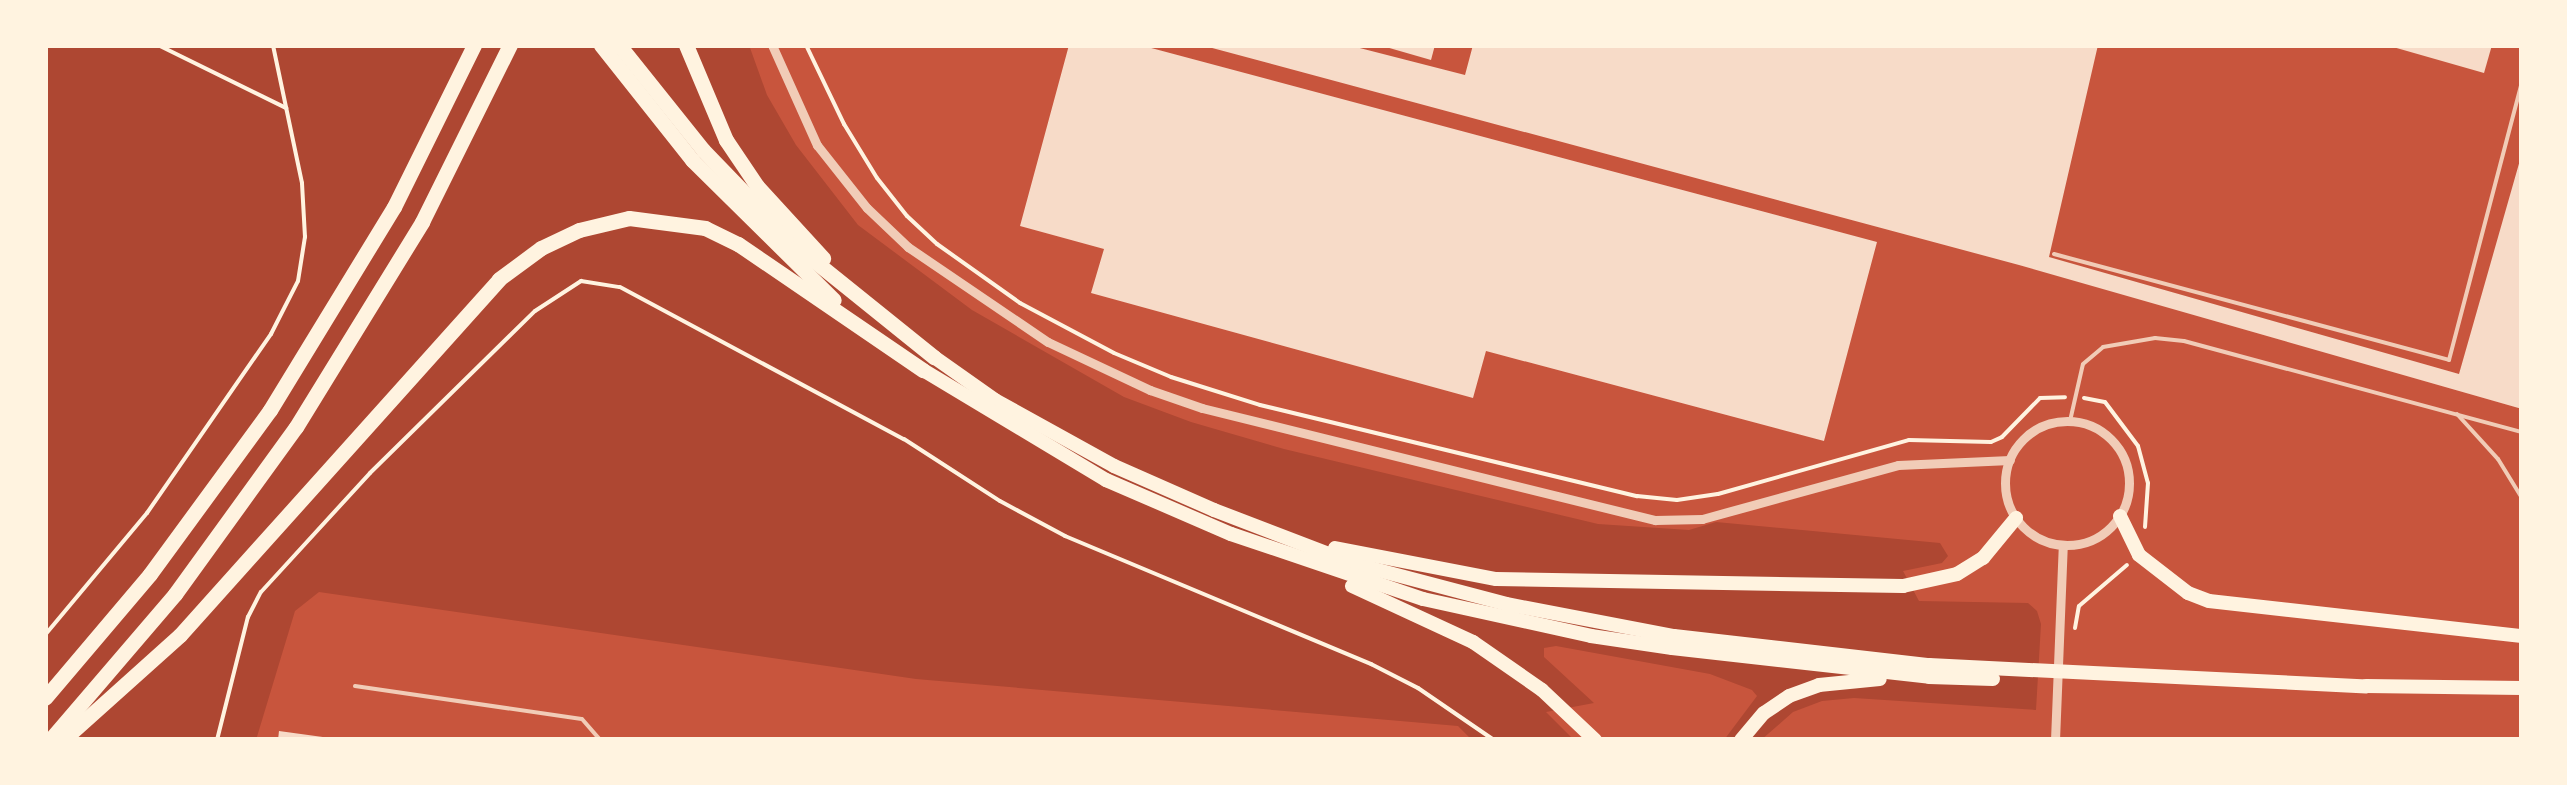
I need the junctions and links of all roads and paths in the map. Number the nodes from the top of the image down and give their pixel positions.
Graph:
1 (158, 45) edge
2 (273, 45) edge
3 (474, 45) edge
4 (510, 45) edge
5 (602, 45) edge
6 (619, 45) edge
7 (686, 45) edge
8 (772, 45) edge
9 (806, 45) edge
10 (2522, 81) edge
11 (286, 108) junction
12 (2054, 254) dead end
13 (928, 364) junction
14 (2074, 396) junction
15 (2458, 414) junction
16 (2070, 422) junction
17 (2522, 432) edge
18 (2010, 460) junction
19 (2522, 498) edge
20 (2120, 516) junction
21 (2016, 518) junction
22 (1250, 524) junction
23 (1231, 534) junction
24 (2063, 545) junction
25 (2139, 555) junction
26 (2076, 626) dead end
27 (45, 635) edge
28 (2522, 636) edge
29 (1930, 678) junction
30 (355, 686) dead end
31 (2366, 686) junction
32 (2522, 688) edge
33 (45, 698) edge
34 (50, 740) edge
35 (64, 740) edge
36 (217, 740) edge
37 (600, 740) edge
38 (1494, 740) edge
39 (1595, 740) edge
40 (1741, 740) edge
41 (2055, 740) edge

1 - 11 path
2 - 11 path
3 - 33 highway
4 - 34 highway
5 - 13 highway
6 - 13 highway
7 - 13 highway
8 - 18 street
9 - 14 path
10 - 12 lane
11 - 27 path
13 - 22 main road
13 - 23 main road
13 - 35 highway
14 - 15 lane
14 - 16 lane
14 - 25 path
15 - 17 lane
15 - 19 lane
16 - 18 street
16 - 20 street
18 - 21 street
20 - 24 street
20 - 25 main road
21 - 22 main road
21 - 24 street
22 - 31 main road
23 - 29 main road
23 - 39 main road
24 - 41 street
25 - 26 path
25 - 28 main road
29 - 31 main road
29 - 40 main road
30 - 37 lane
31 - 32 main road
36 - 38 path

